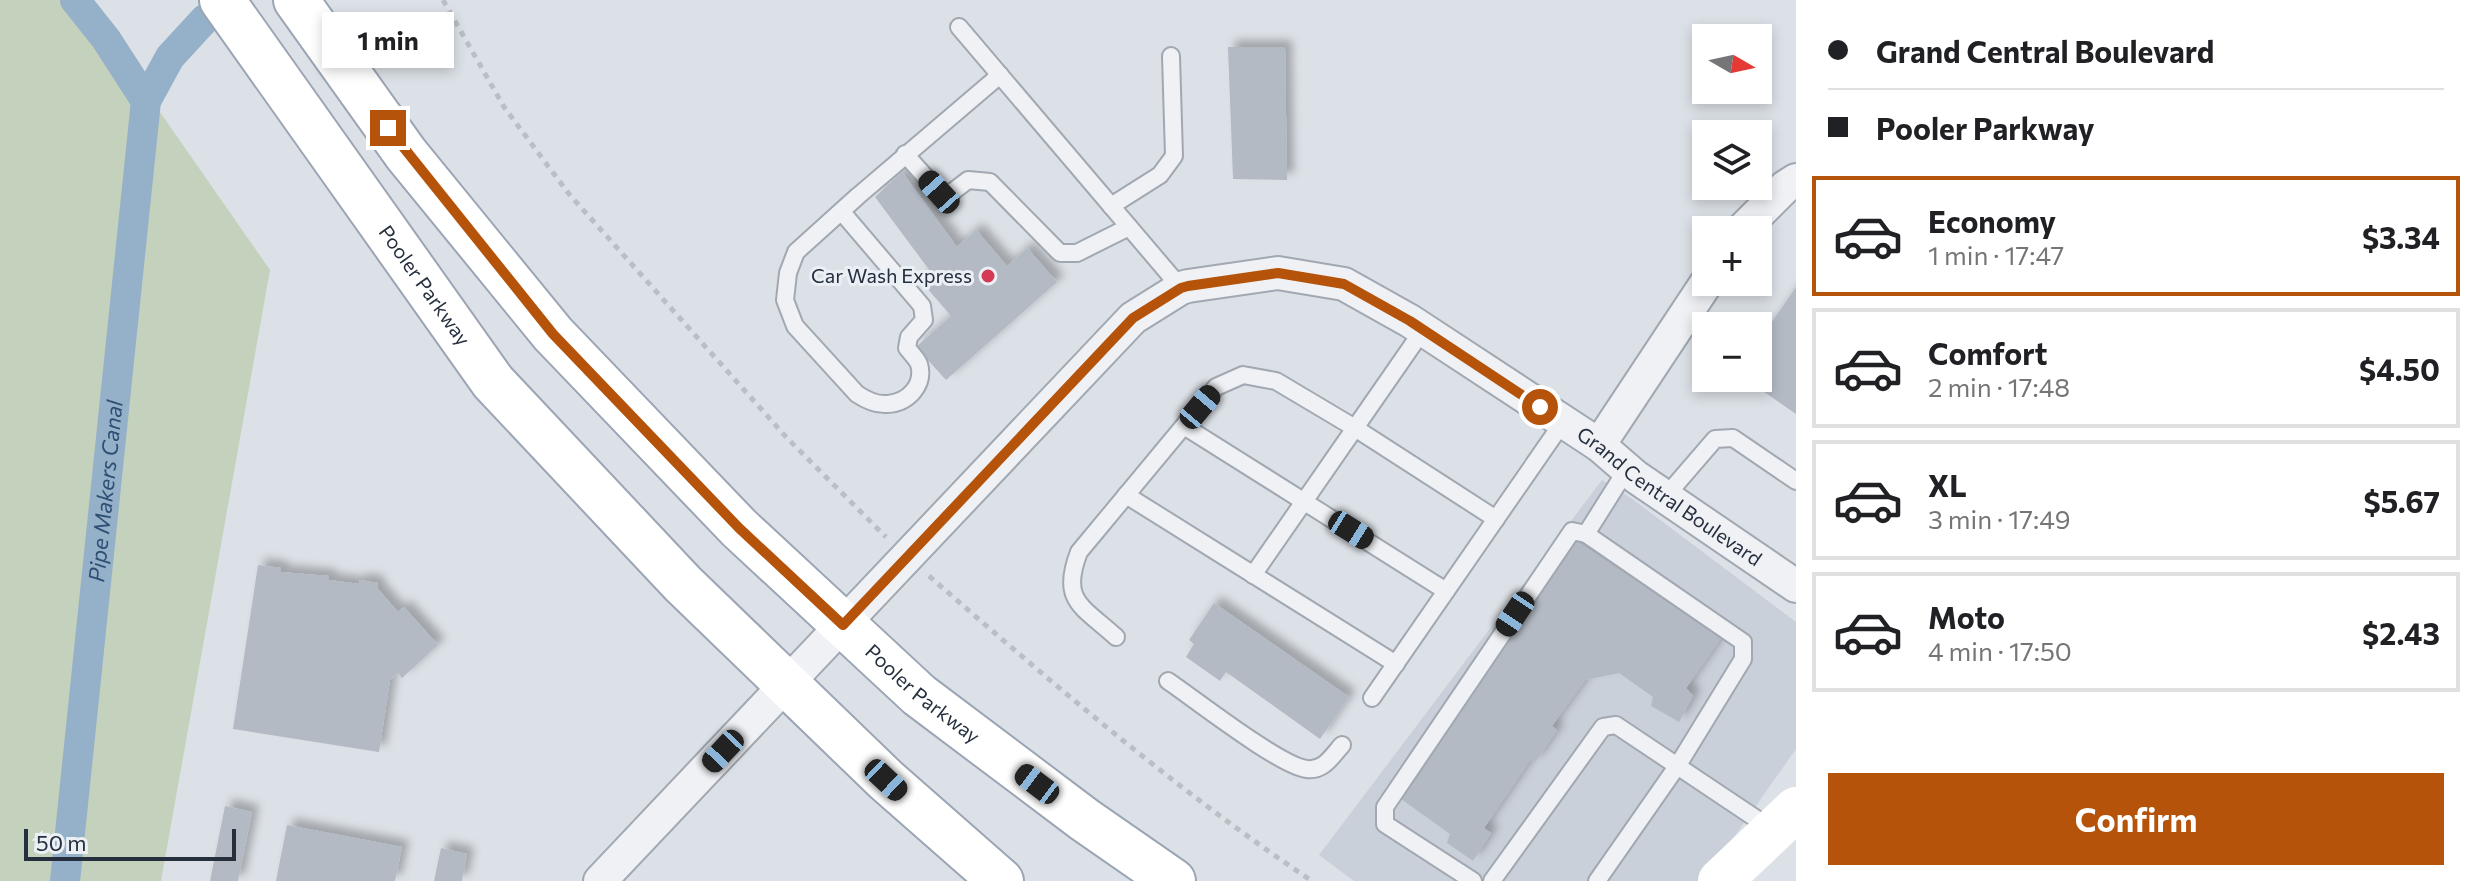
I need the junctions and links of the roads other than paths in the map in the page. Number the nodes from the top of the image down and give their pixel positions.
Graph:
1 (222, 0) edge
2 (296, 0) edge
3 (959, 27) dead end
4 (1171, 56) dead end
5 (1000, 75) junction
6 (905, 154) junction
7 (1796, 180) edge
8 (1111, 206) junction
9 (841, 211) junction
10 (1756, 216) edge
11 (1129, 227) junction
12 (1181, 288) junction
13 (1698, 296) edge
14 (1423, 330) junction
15 (1563, 422) junction
16 (1184, 426) junction
17 (1355, 428) junction
18 (1599, 445) junction
19 (1627, 469) junction
20 (1796, 481) edge
21 (1126, 495) junction
22 (1665, 497) junction
23 (1304, 500) junction
24 (1496, 519) junction
25 (1586, 534) junction
26 (1253, 575) junction
27 (1796, 586) edge
28 (1446, 591) junction
29 (843, 625) junction
30 (1116, 637) dead end
31 (1396, 664) junction
32 (1168, 681) dead end
33 (786, 684) junction
34 (1372, 698) dead end
35 (1342, 745) dead end
36 (1678, 765) junction
37 (1788, 822) edge
38 (600, 881) edge
39 (1001, 881) edge
40 (1173, 881) edge
41 (1473, 881) edge
42 (1492, 881) edge
43 (1597, 881) edge
44 (1720, 881) edge
45 (1766, 881) edge

1 - 33 main road, Pooler Parkway
2 - 29 main road, Pooler Parkway
3 - 5 lane
4 - 8 lane
5 - 6 lane
5 - 8 lane
6 - 9 lane
6 - 11 lane
7 - 10 street
8 - 11 lane
9 - 9 lane
11 - 12 lane
12 - 14 street, Grand Central Boulevard
12 - 29 street, Grand Central Boulevard
13 - 18 street
14 - 15 street, Grand Central Boulevard
14 - 17 lane
15 - 18 street, Grand Central Boulevard
15 - 24 lane
16 - 17 lane
16 - 21 lane
16 - 23 lane
17 - 23 lane
17 - 24 lane
18 - 19 street, Grand Central Boulevard
19 - 22 street, Grand Central Boulevard
19 - 25 lane
20 - 22 lane
21 - 26 lane
21 - 30 lane
22 - 27 street, Grand Central Boulevard
23 - 26 lane
23 - 28 lane
24 - 28 lane
25 - 36 lane
25 - 41 lane
26 - 31 lane
28 - 31 lane
29 - 33 street, Grand Central Boulevard
29 - 40 main road, Pooler Parkway
31 - 34 lane
32 - 35 lane
33 - 38 street, Grand Central Boulevard
33 - 39 main road, Pooler Parkway
36 - 37 lane
36 - 42 lane
36 - 43 lane
37 - 44 main road
37 - 45 main road

